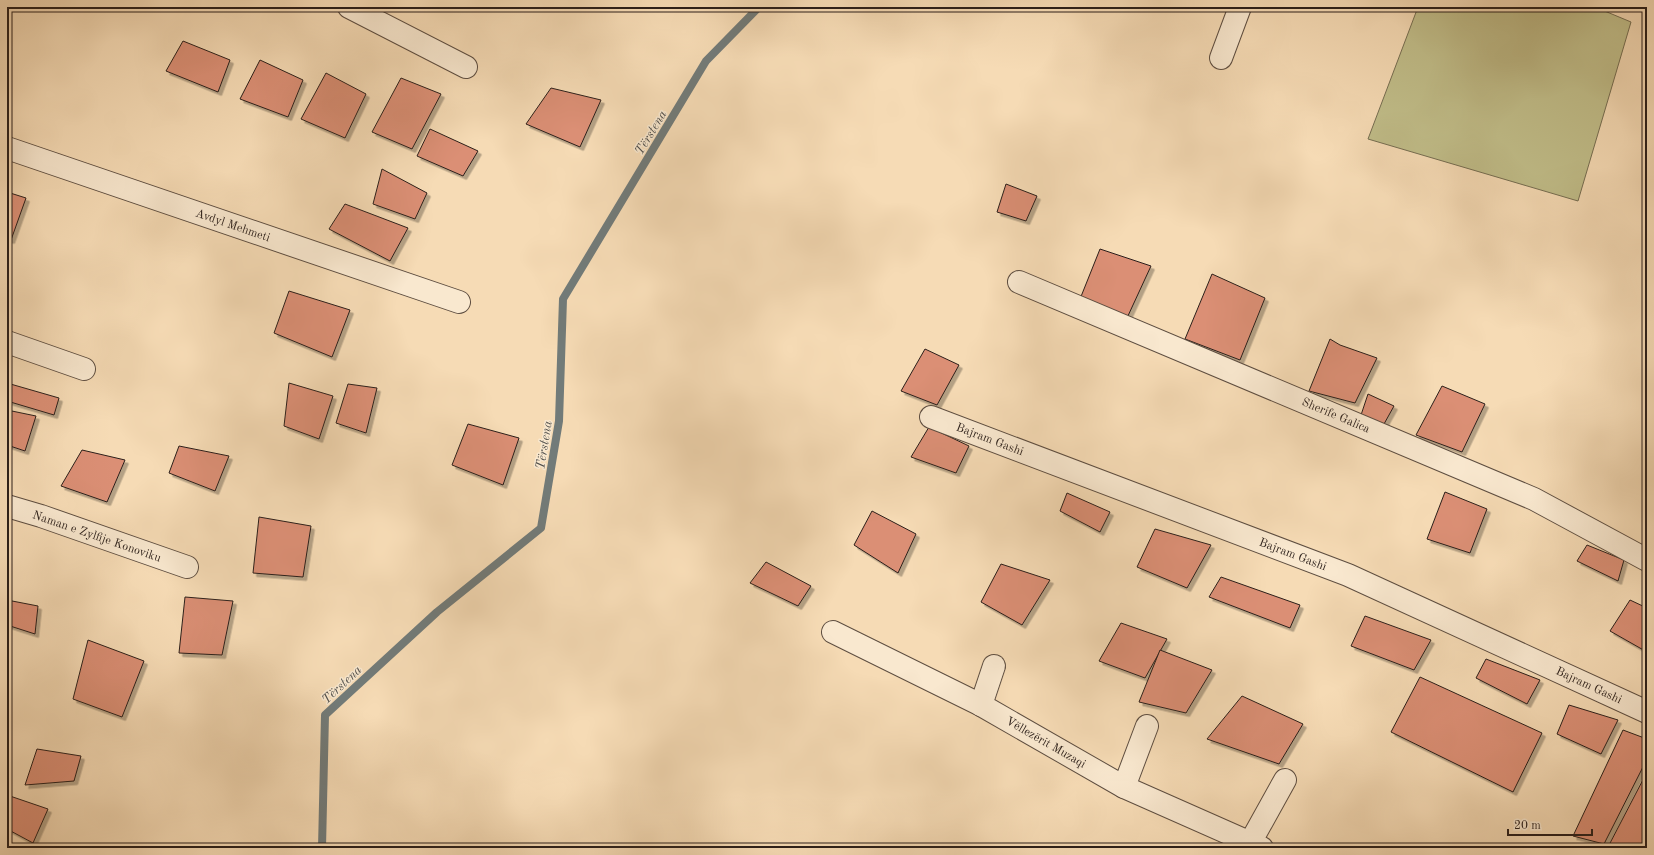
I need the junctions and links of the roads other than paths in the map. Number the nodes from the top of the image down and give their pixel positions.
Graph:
1 (349, 7) edge
2 (1240, 7) edge
3 (1221, 58) dead end
4 (466, 67) dead end
5 (7, 148) edge
6 (1019, 282) dead end
7 (459, 302) dead end
8 (7, 342) edge
9 (84, 369) dead end
10 (931, 417) dead end
11 (7, 506) edge
12 (1647, 560) edge
13 (187, 567) dead end
14 (833, 632) dead end
15 (994, 666) dead end
16 (981, 705) junction
17 (1647, 712) edge
18 (1146, 726) dead end
19 (1285, 780) dead end
20 (1124, 787) junction
21 (1256, 846) edge

1 - 4 street
2 - 3 street
5 - 7 street, Avdyl Mehmeti
6 - 12 street, Sherife Galica
8 - 9 street
10 - 17 street, Bajram Gashi
11 - 13 street, Naman e Zylfije Konoviku
14 - 16 street, Vëllezërit Muzaqi
15 - 16 street
16 - 20 street, Vëllezërit Muzaqi
18 - 20 street
19 - 21 street
20 - 21 street, Vëllezërit Muzaqi

